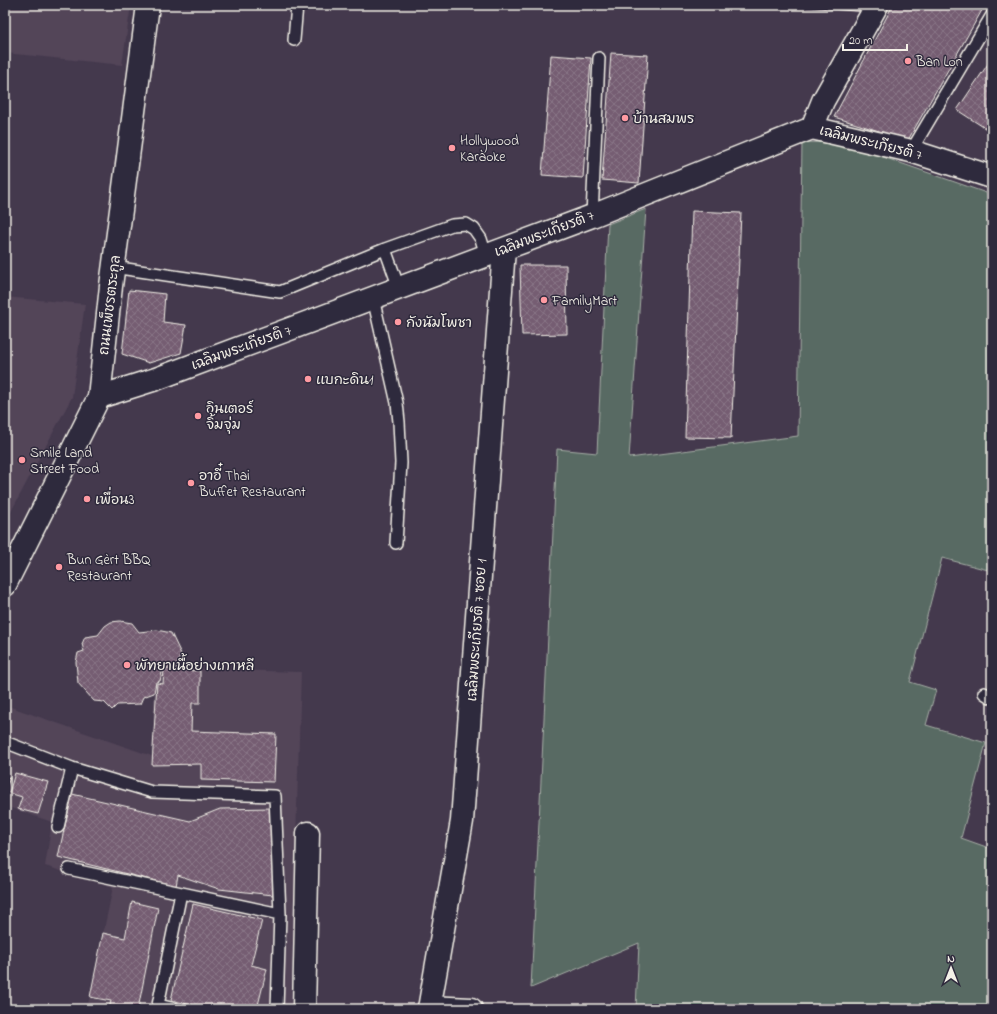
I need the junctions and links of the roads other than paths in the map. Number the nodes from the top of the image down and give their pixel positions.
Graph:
1 (148, 5) edge
2 (298, 5) edge
3 (877, 5) edge
4 (992, 15) edge
5 (294, 40) dead end
6 (599, 58) dead end
7 (812, 128) junction
8 (911, 151) junction
9 (992, 178) edge
10 (592, 216) junction
11 (385, 249) junction
12 (495, 252) junction
13 (113, 267) junction
14 (399, 288) junction
15 (372, 298) junction
16 (99, 397) junction
17 (396, 543) dead end
18 (5, 585) edge
19 (5, 742) edge
20 (72, 768) junction
21 (58, 827) dead end
22 (308, 833) dead end
23 (69, 869) dead end
24 (181, 893) junction
25 (280, 914) junction
26 (429, 1008) edge
27 (176, 1009) edge
28 (277, 1009) edge
29 (304, 1009) edge
30 (471, 1009) edge

1 - 13 street, ถนนเพ็ชรตระกูล
2 - 5 lane
3 - 7 street
4 - 8 lane
6 - 10 lane
7 - 8 street, เฉลิมพระเกียรติ 7
7 - 10 street, เฉลิมพระเกียรติ 7
8 - 9 street, เฉลิมพระเกียรติ 7
10 - 12 street, เฉลิมพระเกียรติ 7
11 - 12 lane
11 - 13 lane
11 - 14 lane
12 - 14 street, เฉลิมพระเกียรติ 7
12 - 26 street, เฉลิมพระเกียรติ 7 ซอย 1
13 - 16 street, ถนนเพ็ชรตระกูล
14 - 15 street, เฉลิมพระเกียรติ 7
15 - 16 street, เฉลิมพระเกียรติ 7
15 - 17 lane
16 - 18 street, ถนนเพ็ชรตระกูล
19 - 20 lane
20 - 21 lane
20 - 25 lane
22 - 29 street
23 - 24 lane
24 - 25 lane
24 - 27 lane
25 - 28 lane
26 - 30 street

